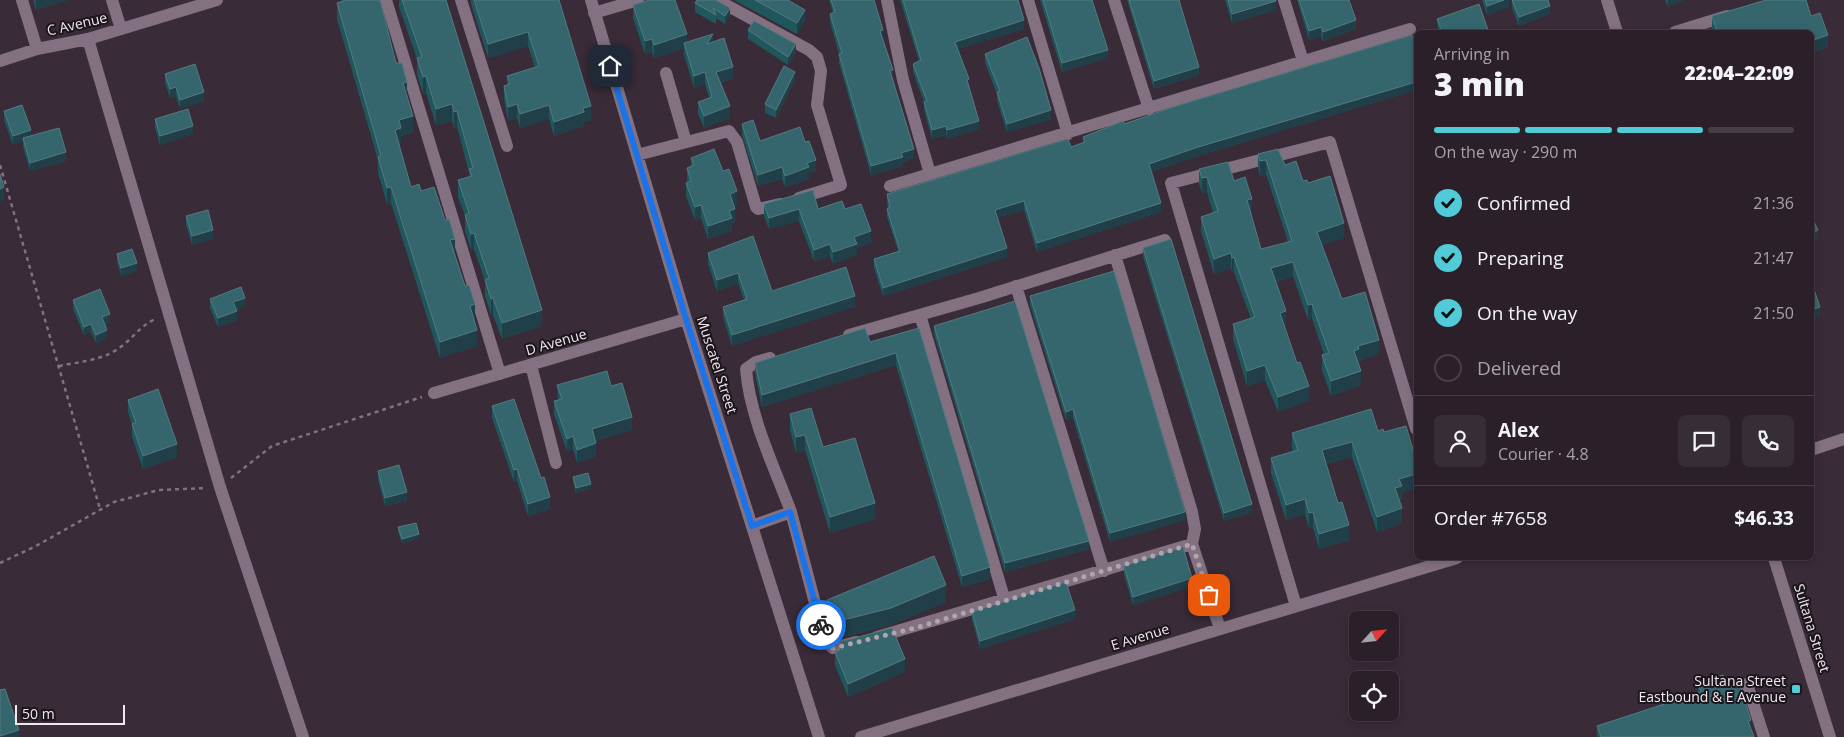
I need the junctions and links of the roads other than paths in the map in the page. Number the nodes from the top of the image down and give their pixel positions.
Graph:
1 (22, 0) edge
2 (112, 0) edge
3 (217, 0) edge
4 (386, 0) edge
5 (462, 0) edge
6 (591, 0) edge
7 (638, 0) edge
8 (717, 0) edge
9 (887, 0) edge
10 (1028, 0) edge
11 (1114, 0) edge
12 (1284, 0) edge
13 (1607, 0) edge
14 (1742, 12) edge
15 (594, 13) junction
16 (121, 29) junction
17 (1410, 29) dead end
18 (1616, 30) edge
19 (1682, 30) edge
20 (88, 39) junction
21 (37, 49) junction
22 (1303, 60) junction
23 (0, 61) edge
24 (666, 73) dead end
25 (1149, 108) junction
26 (1068, 134) junction
27 (686, 142) junction
28 (507, 146) dead end
29 (637, 155) junction
30 (930, 174) junction
31 (890, 186) dead end
32 (1165, 240) edge
33 (1115, 255) junction
34 (1016, 286) junction
35 (920, 315) junction
36 (686, 319) junction
37 (838, 338) edge
38 (784, 354) edge
39 (531, 365) junction
40 (500, 374) junction
41 (434, 393) dead end
42 (1414, 422) edge
43 (1844, 439) edge
44 (1814, 449) edge
45 (556, 464) dead end
46 (790, 512) junction
47 (752, 526) junction
48 (1192, 544) junction
49 (1449, 560) edge
50 (1775, 560) edge
51 (1104, 571) junction
52 (1005, 600) junction
53 (1296, 606) junction
54 (1220, 629) junction
55 (1747, 684) dead end
56 (302, 737) edge
57 (819, 737) edge
58 (861, 737) edge
59 (1764, 737) edge
60 (1829, 737) edge

1 - 21 street
2 - 16 street
3 - 16 street, C Avenue
4 - 40 street
5 - 28 street
6 - 15 street, Muscatel Street
7 - 15 street
8 - 27 street
9 - 30 street
10 - 26 street
11 - 25 street
12 - 22 street
13 - 18 street
14 - 19 street
15 - 29 street, Muscatel Street
16 - 20 street, C Avenue
17 - 22 street
20 - 21 street, C Avenue
20 - 56 street
21 - 23 street, C Avenue
22 - 25 street
24 - 27 street
25 - 26 street
26 - 30 street
27 - 29 street
29 - 36 street, Muscatel Street
30 - 31 street
32 - 33 street
33 - 34 street
33 - 48 street
34 - 35 street
34 - 51 street
35 - 37 street
35 - 52 street
36 - 39 street, D Avenue
36 - 47 street, Muscatel Street
38 - 46 street
39 - 40 street, D Avenue
39 - 45 street
40 - 41 street, D Avenue
42 - 53 street
43 - 44 street
46 - 47 street
46 - 52 street
47 - 57 street, Muscatel Street
48 - 51 street
48 - 54 street
49 - 53 street, E Avenue
50 - 60 street, Sultana Street
51 - 52 street
53 - 54 street, E Avenue
54 - 58 street, E Avenue
55 - 59 street

